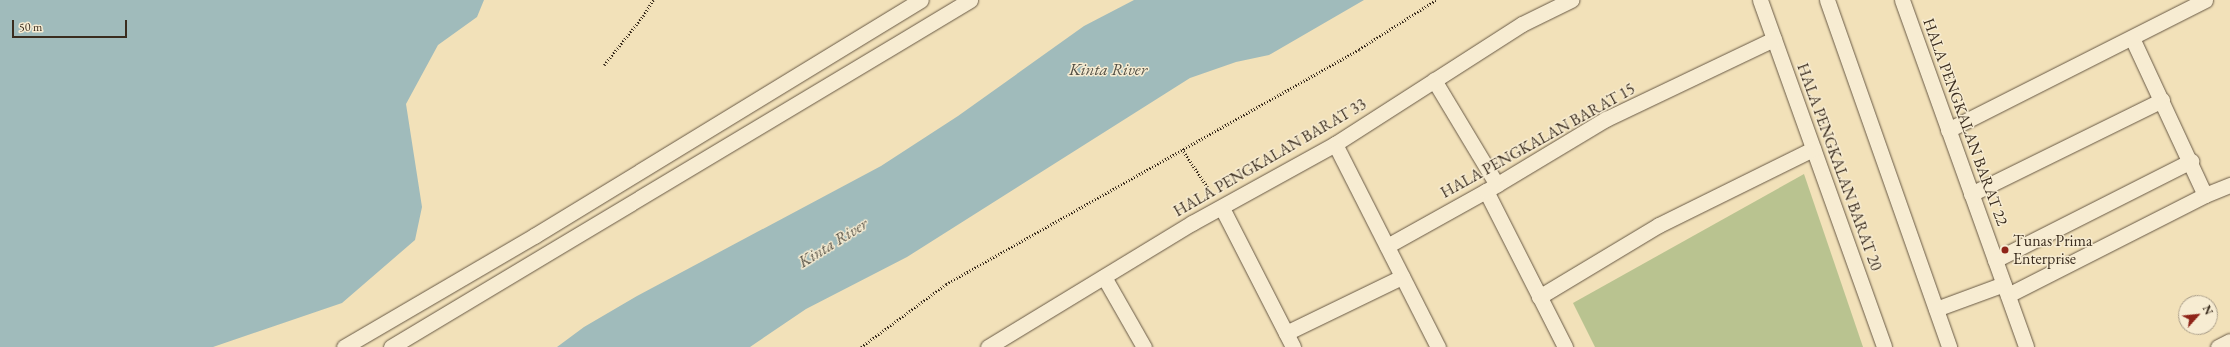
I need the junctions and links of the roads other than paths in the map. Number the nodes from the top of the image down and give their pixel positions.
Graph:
1 (921, 0) edge
2 (970, 0) edge
3 (1571, 0) edge
4 (1760, 0) edge
5 (1827, 0) edge
6 (1902, 0) edge
7 (2205, 0) edge
8 (2188, 4) edge
9 (2132, 38) junction
10 (1774, 39) junction
11 (1434, 80) junction
12 (2162, 100) junction
13 (1948, 130) junction
14 (1335, 144) junction
15 (1813, 149) junction
16 (2191, 161) junction
17 (2230, 185) edge
18 (1492, 188) junction
19 (1971, 194) junction
20 (2205, 195) junction
21 (1222, 208) junction
22 (1386, 246) junction
23 (1995, 260) junction
24 (1104, 277) junction
25 (1402, 277) junction
26 (2006, 290) junction
27 (1539, 297) junction
28 (1936, 309) junction
29 (1286, 333) junction
30 (2230, 341) edge
31 (344, 347) edge
32 (392, 347) edge
33 (988, 347) edge
34 (1144, 347) edge
35 (1293, 347) edge
36 (1438, 347) edge
37 (1565, 347) edge
38 (1884, 347) edge
39 (1949, 347) edge
40 (2026, 347) edge
41 (2218, 347) edge

1 - 31 street
2 - 32 street
3 - 11 street, HALA PENGKALAN BARAT 33
4 - 10 street, HALA PENGKALAN BARAT 20
5 - 28 street
6 - 13 street, HALA PENGKALAN BARAT 22
7 - 8 street
8 - 9 street
9 - 12 street
9 - 13 street
10 - 15 street, HALA PENGKALAN BARAT 20
10 - 18 street, HALA PENGKALAN BARAT 15
11 - 14 street, HALA PENGKALAN BARAT 33
11 - 18 street
12 - 16 street
12 - 19 street
13 - 19 street, HALA PENGKALAN BARAT 22
14 - 21 street, HALA PENGKALAN BARAT 33
14 - 22 street
15 - 27 street
15 - 38 street, HALA PENGKALAN BARAT 20
16 - 20 street
16 - 23 street
17 - 20 street
18 - 22 street, HALA PENGKALAN BARAT 15
18 - 27 street
19 - 23 street, HALA PENGKALAN BARAT 22
20 - 26 street
21 - 24 street, HALA PENGKALAN BARAT 33
21 - 29 street
22 - 25 street
23 - 26 street, HALA PENGKALAN BARAT 22
24 - 33 street, HALA PENGKALAN BARAT 33
24 - 34 street
25 - 29 street
25 - 36 street
26 - 28 street
26 - 40 street, HALA PENGKALAN BARAT 22
27 - 37 street
28 - 39 street
29 - 35 street
30 - 41 street

